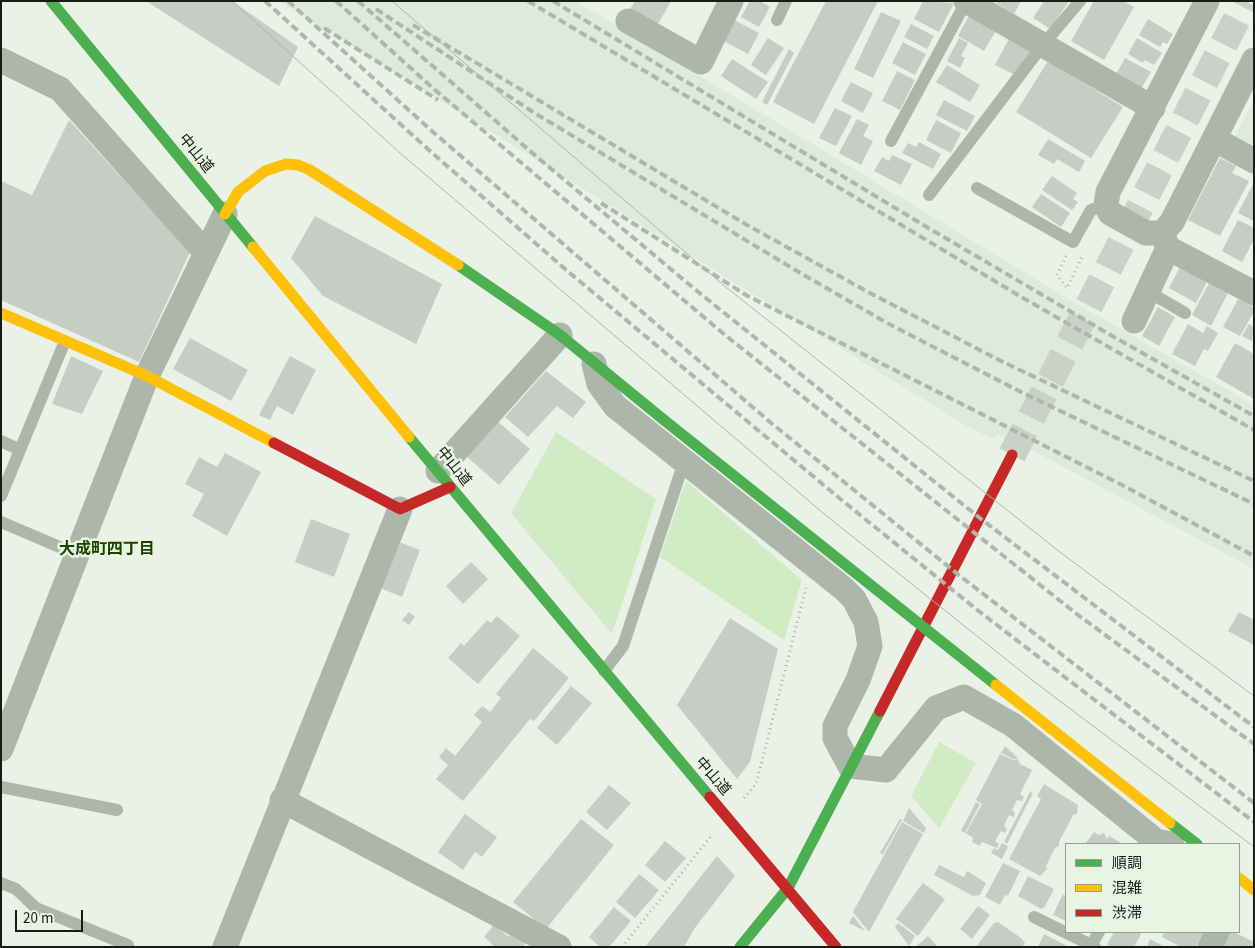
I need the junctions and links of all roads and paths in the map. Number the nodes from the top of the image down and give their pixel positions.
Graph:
1 (51, 1) edge
2 (731, 1) edge
3 (786, 1) edge
4 (1080, 1) edge
5 (1207, 1) edge
6 (976, 4) edge
7 (778, 20) dead end
8 (628, 21) dead end
9 (1042, 46) junction
10 (1, 60) edge
11 (1254, 60) edge
12 (1153, 108) junction
13 (1214, 139) junction
14 (891, 141) dead end
15 (1254, 162) edge
16 (977, 188) dead end
17 (929, 195) dead end
18 (1106, 205) junction
19 (225, 214) junction
20 (1165, 240) junction
21 (1073, 242) junction
22 (206, 253) junction
23 (1071, 280) dead end
24 (1149, 292) junction
25 (1254, 292) edge
26 (1186, 312) dead end
27 (1, 313) edge
28 (1134, 321) dead end
29 (560, 335) junction
30 (65, 341) junction
31 (594, 364) junction
32 (147, 376) junction
33 (1, 442) edge
34 (20, 450) junction
35 (1012, 456) tunnel mouth
36 (684, 462) junction
37 (444, 479) junction
38 (1, 496) edge
39 (400, 508) junction
40 (1, 522) edge
41 (76, 554) junction
42 (812, 563) junction
43 (604, 671) junction
44 (1, 748) edge
45 (850, 766) junction
46 (1, 787) edge
47 (282, 800) junction
48 (117, 810) dead end
49 (726, 817) junction
50 (1163, 838) edge
51 (1191, 843) edge
52 (1, 883) edge
53 (788, 888) junction
54 (1034, 917) dead end
55 (1065, 932) edge
56 (1067, 933) edge
57 (1099, 933) edge
58 (1217, 933) edge
59 (128, 945) dead end
60 (549, 945) edge
61 (1093, 946) edge
62 (225, 947) edge
63 (622, 947) edge
64 (740, 947) edge
65 (836, 947) edge
66 (1210, 947) edge

1 - 19 main road, 中山道
2 - 8 street
3 - 7 lane
4 - 9 lane
5 - 12 street
6 - 9 street
6 - 14 lane
9 - 12 street
9 - 17 lane
10 - 22 street
11 - 13 street
12 - 18 street
13 - 15 street
13 - 20 street
16 - 21 lane
18 - 20 street
18 - 21 lane
19 - 22 street
19 - 29 main road
19 - 37 main road, 中山道
20 - 24 street
20 - 25 street
21 - 23 path
22 - 32 street
24 - 26 lane
24 - 28 street
27 - 30 main road
29 - 31 main road
29 - 37 street
30 - 32 main road
30 - 34 lane
31 - 36 street
31 - 50 main road, bridge
32 - 39 main road
32 - 41 street
33 - 34 lane
34 - 38 lane
35 - 45 main road
36 - 42 street
36 - 43 lane
37 - 39 main road
37 - 43 main road, 中山道
39 - 47 street
40 - 41 lane
41 - 44 street
42 - 45 street
42 - 49 path
43 - 49 main road, 中山道
45 - 50 street
45 - 53 main road
46 - 48 lane
47 - 60 street
47 - 62 street
49 - 53 main road, 中山道
49 - 63 path
50 - 51 main road
52 - 59 lane
53 - 64 main road
53 - 65 main road, 中山道
54 - 55 lane
56 - 61 lane
57 - 61 lane
58 - 66 street

